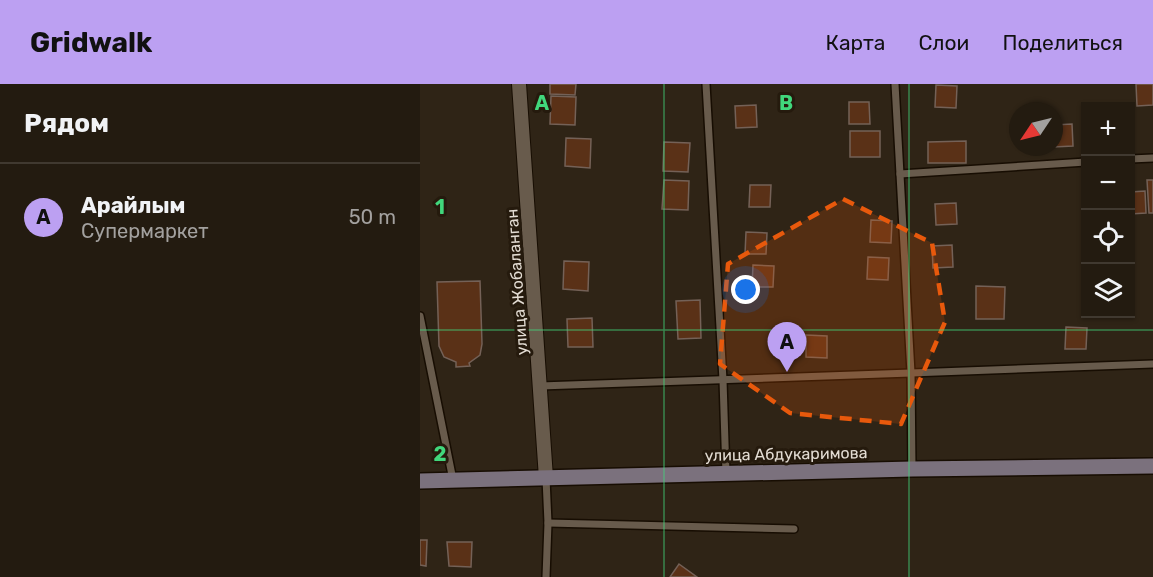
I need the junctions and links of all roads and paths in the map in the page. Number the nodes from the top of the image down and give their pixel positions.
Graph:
1 (519, 84) edge
2 (706, 84) edge
3 (895, 84) edge
4 (1153, 158) edge
5 (1135, 159) edge
6 (1081, 162) edge
7 (900, 174) junction
8 (420, 316) edge
9 (1153, 364) edge
10 (911, 373) junction
11 (723, 380) junction
12 (540, 386) junction
13 (1153, 466) edge
14 (912, 469) junction
15 (726, 474) junction
16 (546, 478) junction
17 (453, 480) junction
18 (420, 481) edge
19 (548, 523) junction
20 (794, 530) dead end
21 (546, 577) edge

1 - 12 street, улица Жобаланган
2 - 11 lane
3 - 7 lane
4 - 5 lane
6 - 7 lane
7 - 10 lane
8 - 17 lane
9 - 10 lane
10 - 11 lane
10 - 14 lane
11 - 12 lane
11 - 15 lane
12 - 16 street, улица Жобаланган
13 - 14 main road, улица Абдукаримова
14 - 15 main road, улица Абдукаримова
15 - 16 main road, улица Абдукаримова
16 - 17 main road, улица Абдукаримова
16 - 19 lane
17 - 18 main road, улица Абдукаримова
19 - 20 lane
19 - 21 lane

